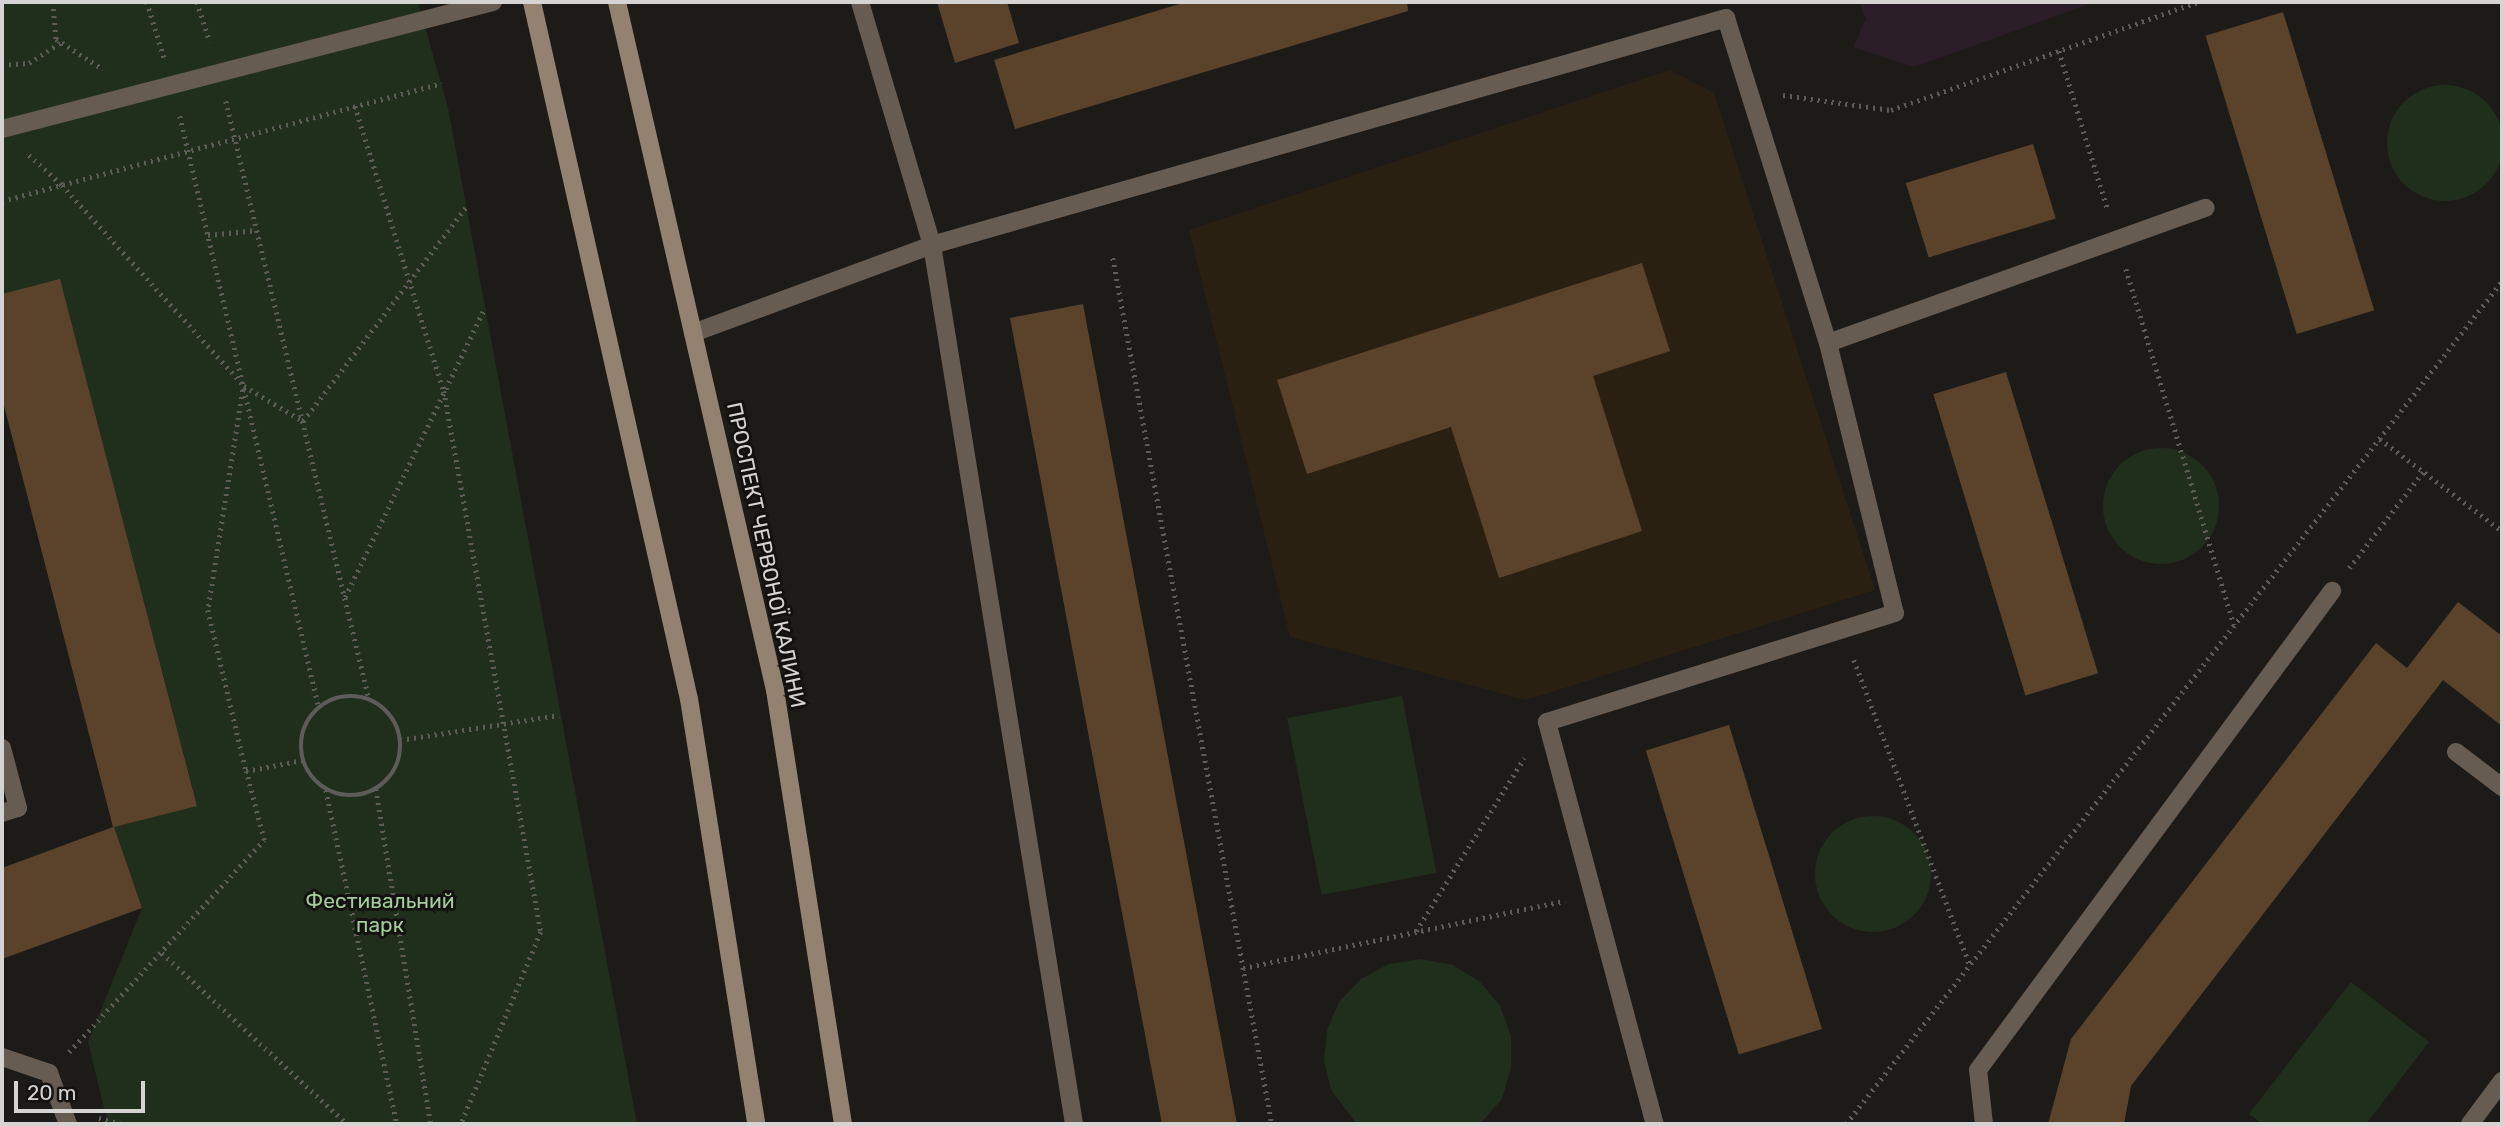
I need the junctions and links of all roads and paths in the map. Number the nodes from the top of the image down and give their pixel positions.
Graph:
1 (53, 2) edge
2 (146, 2) edge
3 (197, 2) edge
4 (493, 2) edge
5 (532, 2) edge
6 (617, 2) edge
7 (860, 2) edge
8 (2196, 2) edge
9 (61, 42) junction
10 (2059, 51) junction
11 (2, 65) edge
12 (219, 73) junction
13 (441, 83) dead end
14 (173, 85) junction
15 (1749, 91) junction
16 (142, 93) junction
17 (355, 106) junction
18 (2, 129) edge
19 (235, 138) junction
20 (22, 149) dead end
21 (188, 150) junction
22 (62, 185) junction
23 (2, 201) edge
24 (465, 208) dead end
25 (2206, 208) dead end
26 (2112, 224) dead end
27 (257, 230) junction
28 (208, 235) junction
29 (932, 245) junction
30 (1113, 258) dead end
31 (2124, 264) dead end
32 (410, 281) junction
33 (2502, 281) edge
34 (484, 311) dead end
35 (694, 333) junction
36 (1828, 343) junction
37 (244, 386) junction
38 (444, 391) junction
39 (303, 421) junction
40 (2380, 439) junction
41 (2423, 472) junction
42 (2502, 531) edge
43 (2332, 591) joint
44 (345, 597) junction
45 (2234, 625) junction
46 (1842, 629) junction
47 (369, 699) junction
48 (319, 708) junction
49 (559, 715) dead end
50 (1547, 722) junction
51 (504, 724) junction
52 (400, 740) junction
53 (2, 748) edge
54 (2456, 752) dead end
55 (303, 760) junction
56 (246, 771) junction
57 (2502, 787) edge
58 (376, 789) junction
59 (326, 790) junction
60 (2, 813) edge
61 (1593, 895) junction
62 (1415, 932) junction
63 (162, 953) junction
64 (1969, 965) junction
65 (1243, 968) junction
66 (2, 1057) edge
67 (49, 1073) junction
68 (2502, 1081) edge
69 (68, 1124) edge
70 (347, 1124) edge
71 (397, 1124) edge
72 (431, 1124) edge
73 (461, 1124) edge
74 (757, 1124) edge
75 (843, 1124) edge
76 (1074, 1124) edge
77 (1272, 1124) edge
78 (1655, 1124) edge
79 (1846, 1124) edge
80 (1984, 1124) edge
81 (2470, 1124) edge

1 - 9 path
2 - 14 path
3 - 12 path
4 - 12 lane
5 - 74 main road
6 - 35 main road, ПРОСПЕКТ ЧЕРВОНОЇ КАЛИНИ
7 - 29 lane
8 - 10 path
9 - 11 path
9 - 16 path
10 - 15 path
10 - 26 path
12 - 14 lane
12 - 19 path
13 - 17 path
14 - 16 lane
14 - 21 path
15 - 29 lane
15 - 36 lane
16 - 18 lane
17 - 19 path
17 - 32 path
19 - 21 path
19 - 27 path
20 - 22 path
21 - 22 path
21 - 28 path
22 - 23 path
22 - 37 path
24 - 32 path
25 - 36 lane
27 - 28 path
27 - 39 path
28 - 37 path
29 - 35 lane
29 - 76 lane
30 - 65 path
31 - 45 path
32 - 38 path
32 - 39 path
33 - 40 path
34 - 38 path
35 - 75 main road, ПРОСПЕКТ ЧЕРВОНОЇ КАЛИНИ
36 - 46 lane
37 - 39 path
37 - 48 path
37 - 56 path
38 - 44 path
38 - 51 path
39 - 44 path
40 - 41 path
40 - 45 path
41 - 42 path
41 - 43 path
43 - 80 lane
44 - 47 path
45 - 64 path
46 - 50 lane
46 - 64 path
47 - 48 path
47 - 52 path
48 - 55 path
49 - 51 path
50 - 61 lane
50 - 62 path
51 - 52 path
51 - 73 path
52 - 58 path
53 - 60 lane
54 - 57 lane
55 - 56 path
55 - 59 path
56 - 63 path
58 - 59 path
58 - 72 path
59 - 71 path
61 - 62 path
61 - 78 lane
62 - 65 path
63 - 67 path
63 - 70 path
64 - 79 path
65 - 77 path
66 - 67 lane
67 - 69 lane
68 - 81 lane

